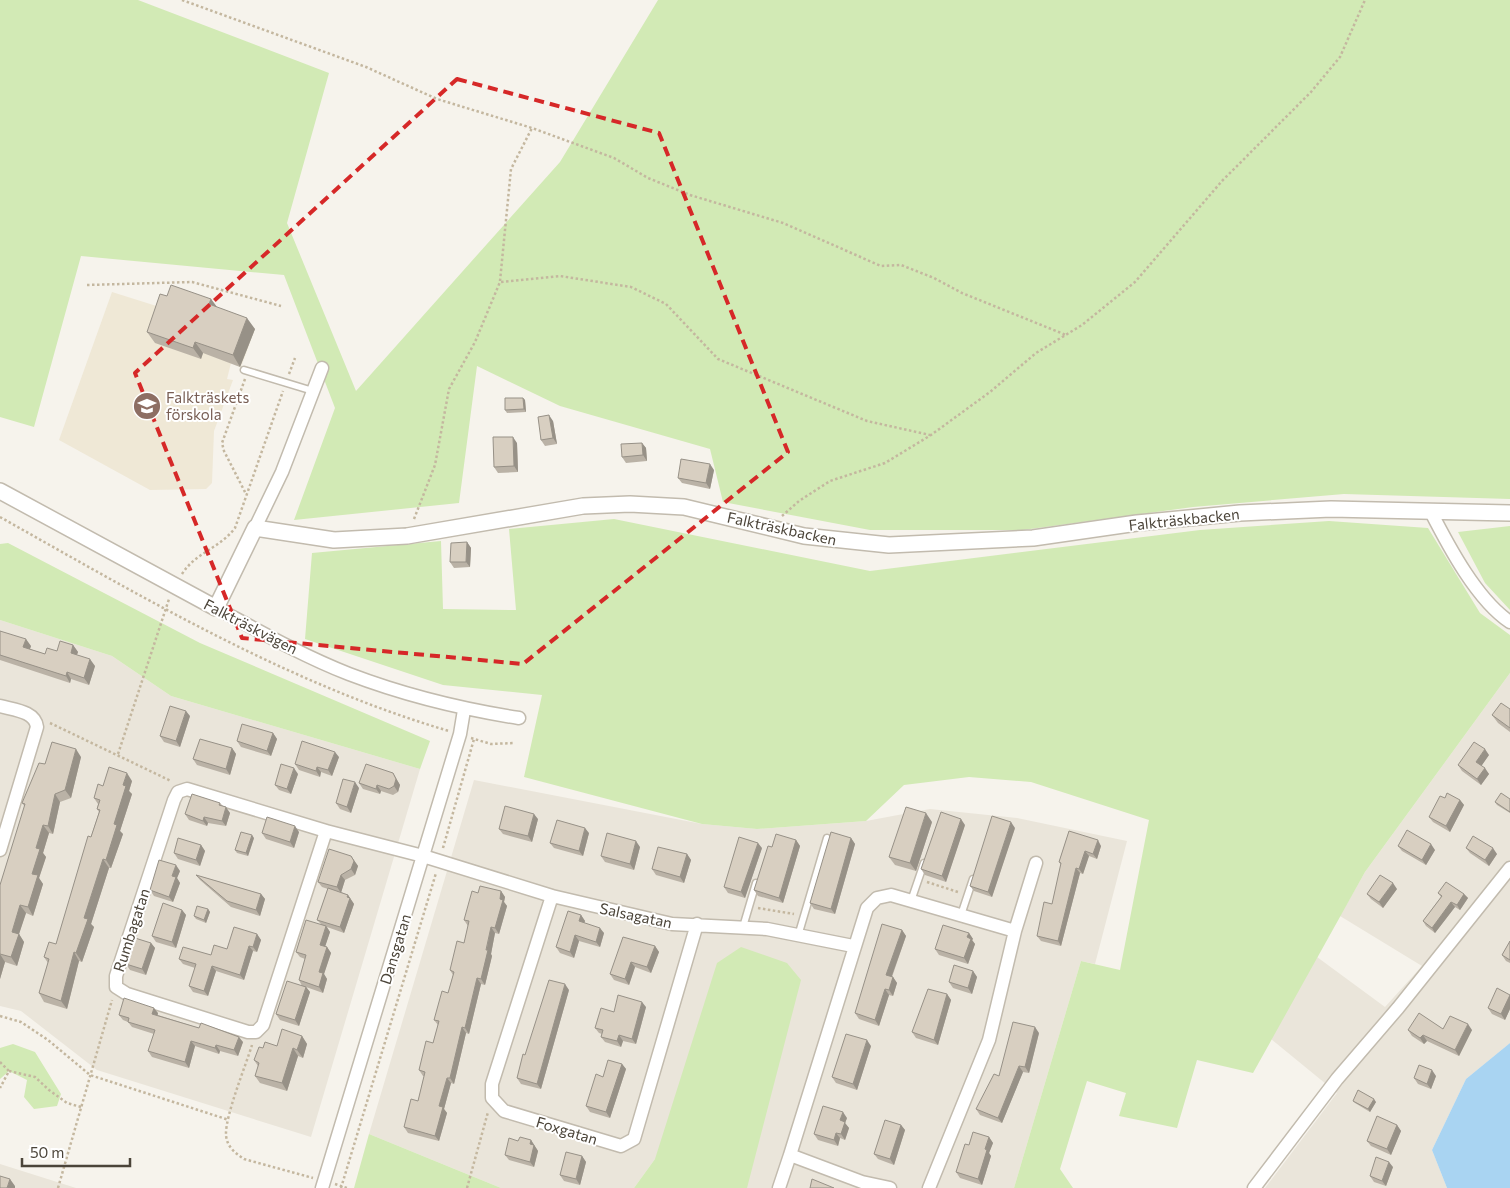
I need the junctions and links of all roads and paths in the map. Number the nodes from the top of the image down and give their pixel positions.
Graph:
1 (182, 0) edge
2 (1365, 0) edge
3 (532, 128) junction
4 (500, 282) junction
5 (87, 285) dead end
6 (281, 306) dead end
7 (1066, 335) junction
8 (294, 358) dead end
9 (322, 368) dead end
10 (246, 370) joint
11 (286, 382) junction
12 (313, 391) junction
13 (931, 435) junction
14 (0, 491) edge
15 (247, 495) junction
16 (1431, 512) junction
17 (1510, 513) edge
18 (0, 517) edge
19 (256, 528) junction
20 (769, 528) junction
21 (407, 536) junction
22 (174, 586) junction
23 (216, 608) junction
24 (165, 609) junction
25 (1510, 622) edge
26 (0, 706) edge
27 (464, 710) junction
28 (34, 718) junction
29 (519, 718) dead end
30 (460, 734) junction
31 (474, 739) junction
32 (514, 743) dead end
33 (118, 754) junction
34 (178, 792) junction
35 (326, 830) junction
36 (827, 838) edge
37 (0, 850) edge
38 (927, 854) edge
39 (423, 856) junction
40 (440, 861) junction
41 (1036, 863) dead end
42 (976, 867) edge
43 (1510, 868) edge
44 (919, 879) junction
45 (757, 880) edge
46 (967, 895) junction
47 (552, 896) junction
48 (911, 901) junction
49 (749, 907) junction
50 (961, 915) junction
51 (804, 916) junction
52 (697, 924) junction
53 (743, 927) junction
54 (1015, 932) junction
55 (798, 936) junction
56 (853, 946) junction
57 (116, 987) junction
58 (0, 1016) edge
59 (256, 1032) junction
60 (0, 1062) edge
61 (9, 1071) junction
62 (90, 1075) junction
63 (0, 1088) edge
64 (492, 1098) junction
65 (81, 1107) junction
66 (228, 1120) junction
67 (790, 1155) junction
68 (323, 1185) edge
69 (341, 1187) edge
70 (58, 1188) edge
71 (347, 1188) edge
72 (467, 1188) edge
73 (779, 1188) edge
74 (890, 1188) edge
75 (930, 1188) edge
76 (1254, 1188) edge

1 - 3 path
2 - 7 path
3 - 4 path
3 - 7 path
4 - 13 path
4 - 21 path
5 - 6 path
7 - 13 path
8 - 11 path
9 - 12 street
10 - 11 lane
10 - 15 path
11 - 12 lane
11 - 15 path
12 - 19 street
13 - 20 path
14 - 22 street, Falkträskvägen
15 - 22 path
16 - 17 street, Falkträskbacken
16 - 20 street, Falkträskbacken
16 - 25 street
18 - 24 path
19 - 21 street, Falkträskbacken
19 - 23 street
20 - 21 street, Falkträskbacken
22 - 23 street, Falkträskvägen
22 - 24 path
23 - 27 street, Falkträskvägen
24 - 30 path
24 - 33 path
26 - 28 street
27 - 29 street, Falkträskvägen
27 - 30 street, Dansgatan
28 - 33 path
28 - 37 street
30 - 31 path
30 - 39 street, Dansgatan
31 - 32 path
31 - 40 path
33 - 34 path
34 - 35 street
34 - 57 street, Rumbagatan
35 - 39 street
35 - 59 street
36 - 51 lane
38 - 44 lane
39 - 40 street, Salsagatan
39 - 68 street, Dansgatan
40 - 47 street, Salsagatan
40 - 69 path
41 - 54 street
42 - 46 lane
43 - 76 street
44 - 46 path
44 - 48 lane
45 - 49 lane
46 - 50 lane
47 - 52 street, Salsagatan
47 - 64 street
48 - 50 street
48 - 56 street
49 - 51 path
49 - 53 lane
50 - 54 street
51 - 55 lane
52 - 53 street, Salsagatan
52 - 64 street, Foxgatan
53 - 55 street, Salsagatan
54 - 75 street
55 - 56 street, Salsagatan
56 - 67 street
57 - 59 street, Rumbagatan
57 - 62 path
58 - 62 path
59 - 66 path
60 - 61 path
61 - 63 path
61 - 65 path
62 - 65 path
62 - 66 path
64 - 72 path
65 - 70 path
66 - 68 path
67 - 73 street
67 - 74 street
68 - 69 path
69 - 71 path

